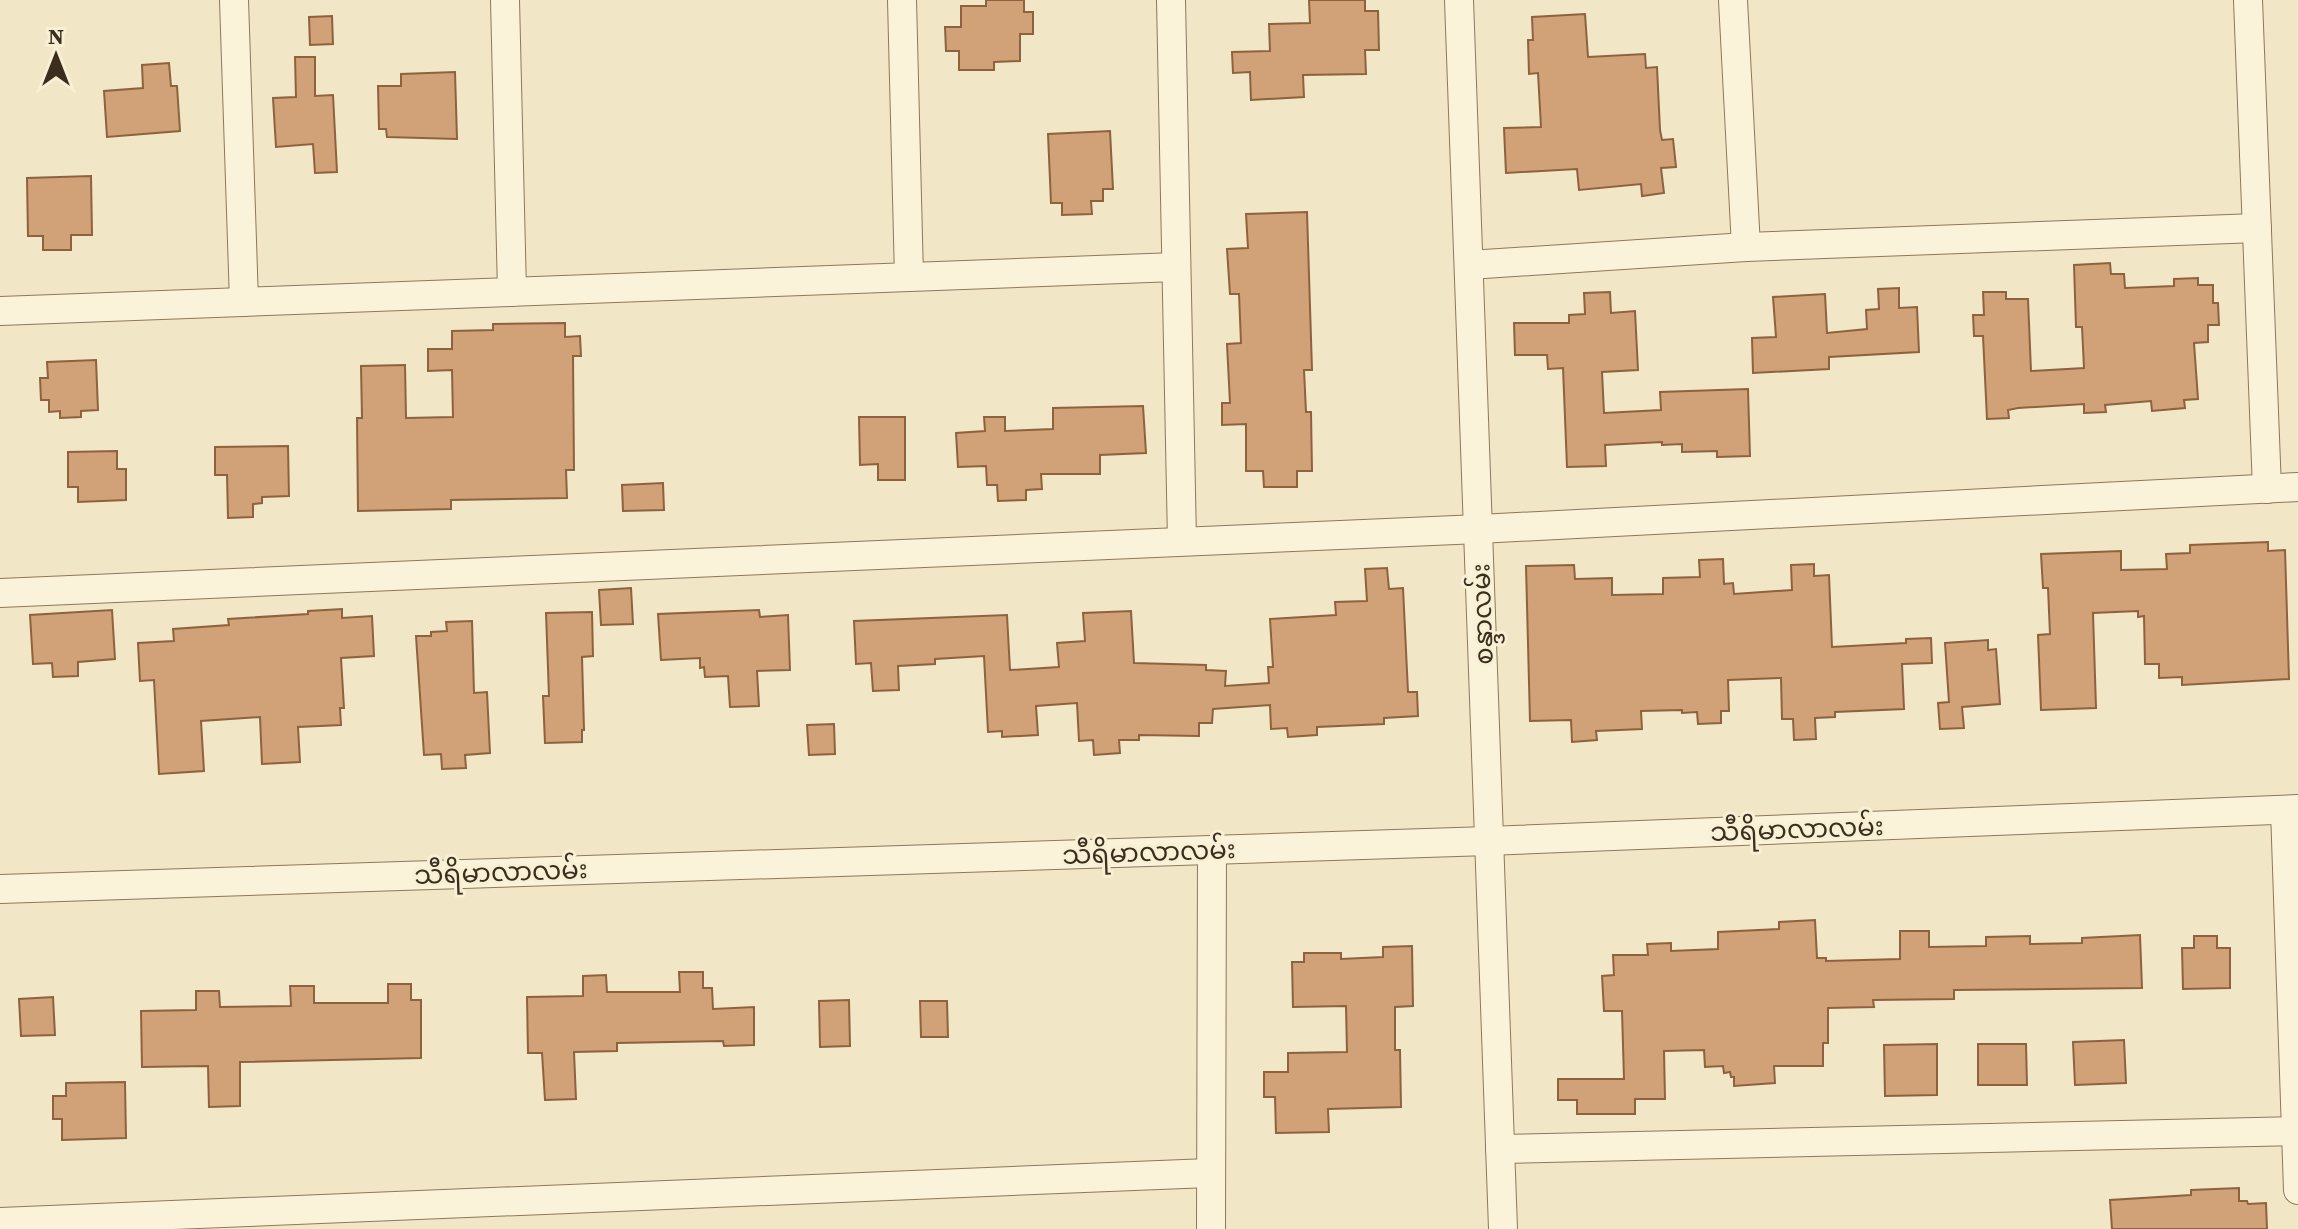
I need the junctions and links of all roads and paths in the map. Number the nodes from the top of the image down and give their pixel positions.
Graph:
1 (234, 0) edge
2 (505, 0) edge
3 (902, 0) edge
4 (1171, 0) edge
5 (1459, 0) edge
6 (1733, 0) edge
7 (2248, 0) edge
8 (2257, 228) junction
9 (1746, 247) junction
10 (1469, 265) junction
11 (1176, 267) junction
12 (909, 277) junction
13 (512, 292) junction
14 (244, 302) junction
15 (0, 311) edge
16 (2298, 487) edge
17 (2267, 489) junction
18 (1479, 529) junction
19 (1182, 541) junction
20 (0, 593) edge
21 (2292, 809) edge
22 (1488, 841) junction
23 (1212, 850) junction
24 (0, 889) edge
25 (2296, 1131) junction
26 (1500, 1149) junction
27 (1209, 1173) junction
28 (2298, 1190) edge
29 (267, 1221) edge
30 (0, 1222) edge
31 (1211, 1229) edge
32 (1503, 1229) edge

1 - 14 street
2 - 13 street
3 - 12 street
4 - 11 street
5 - 10 street, စန္ဒာလမ်း
6 - 9 street
7 - 8 street
8 - 9 street
8 - 17 street
9 - 10 street
10 - 18 street, စန္ဒာလမ်း
11 - 12 street
11 - 19 street
12 - 13 street
13 - 14 street
14 - 15 street
16 - 17 street
17 - 18 street
18 - 19 street
18 - 22 street, စန္ဒာလမ်း
19 - 20 street
21 - 22 street, သီရိမာလာလမ်း
21 - 25 street
22 - 23 street, သီရိမာလာလမ်း
22 - 26 street, စန္ဒာလမ်း
23 - 24 street, သီရိမာလာလမ်း
23 - 27 street
25 - 26 street
25 - 28 street
26 - 32 street, စန္ဒာလမ်း
27 - 29 street
27 - 31 street
29 - 30 street

